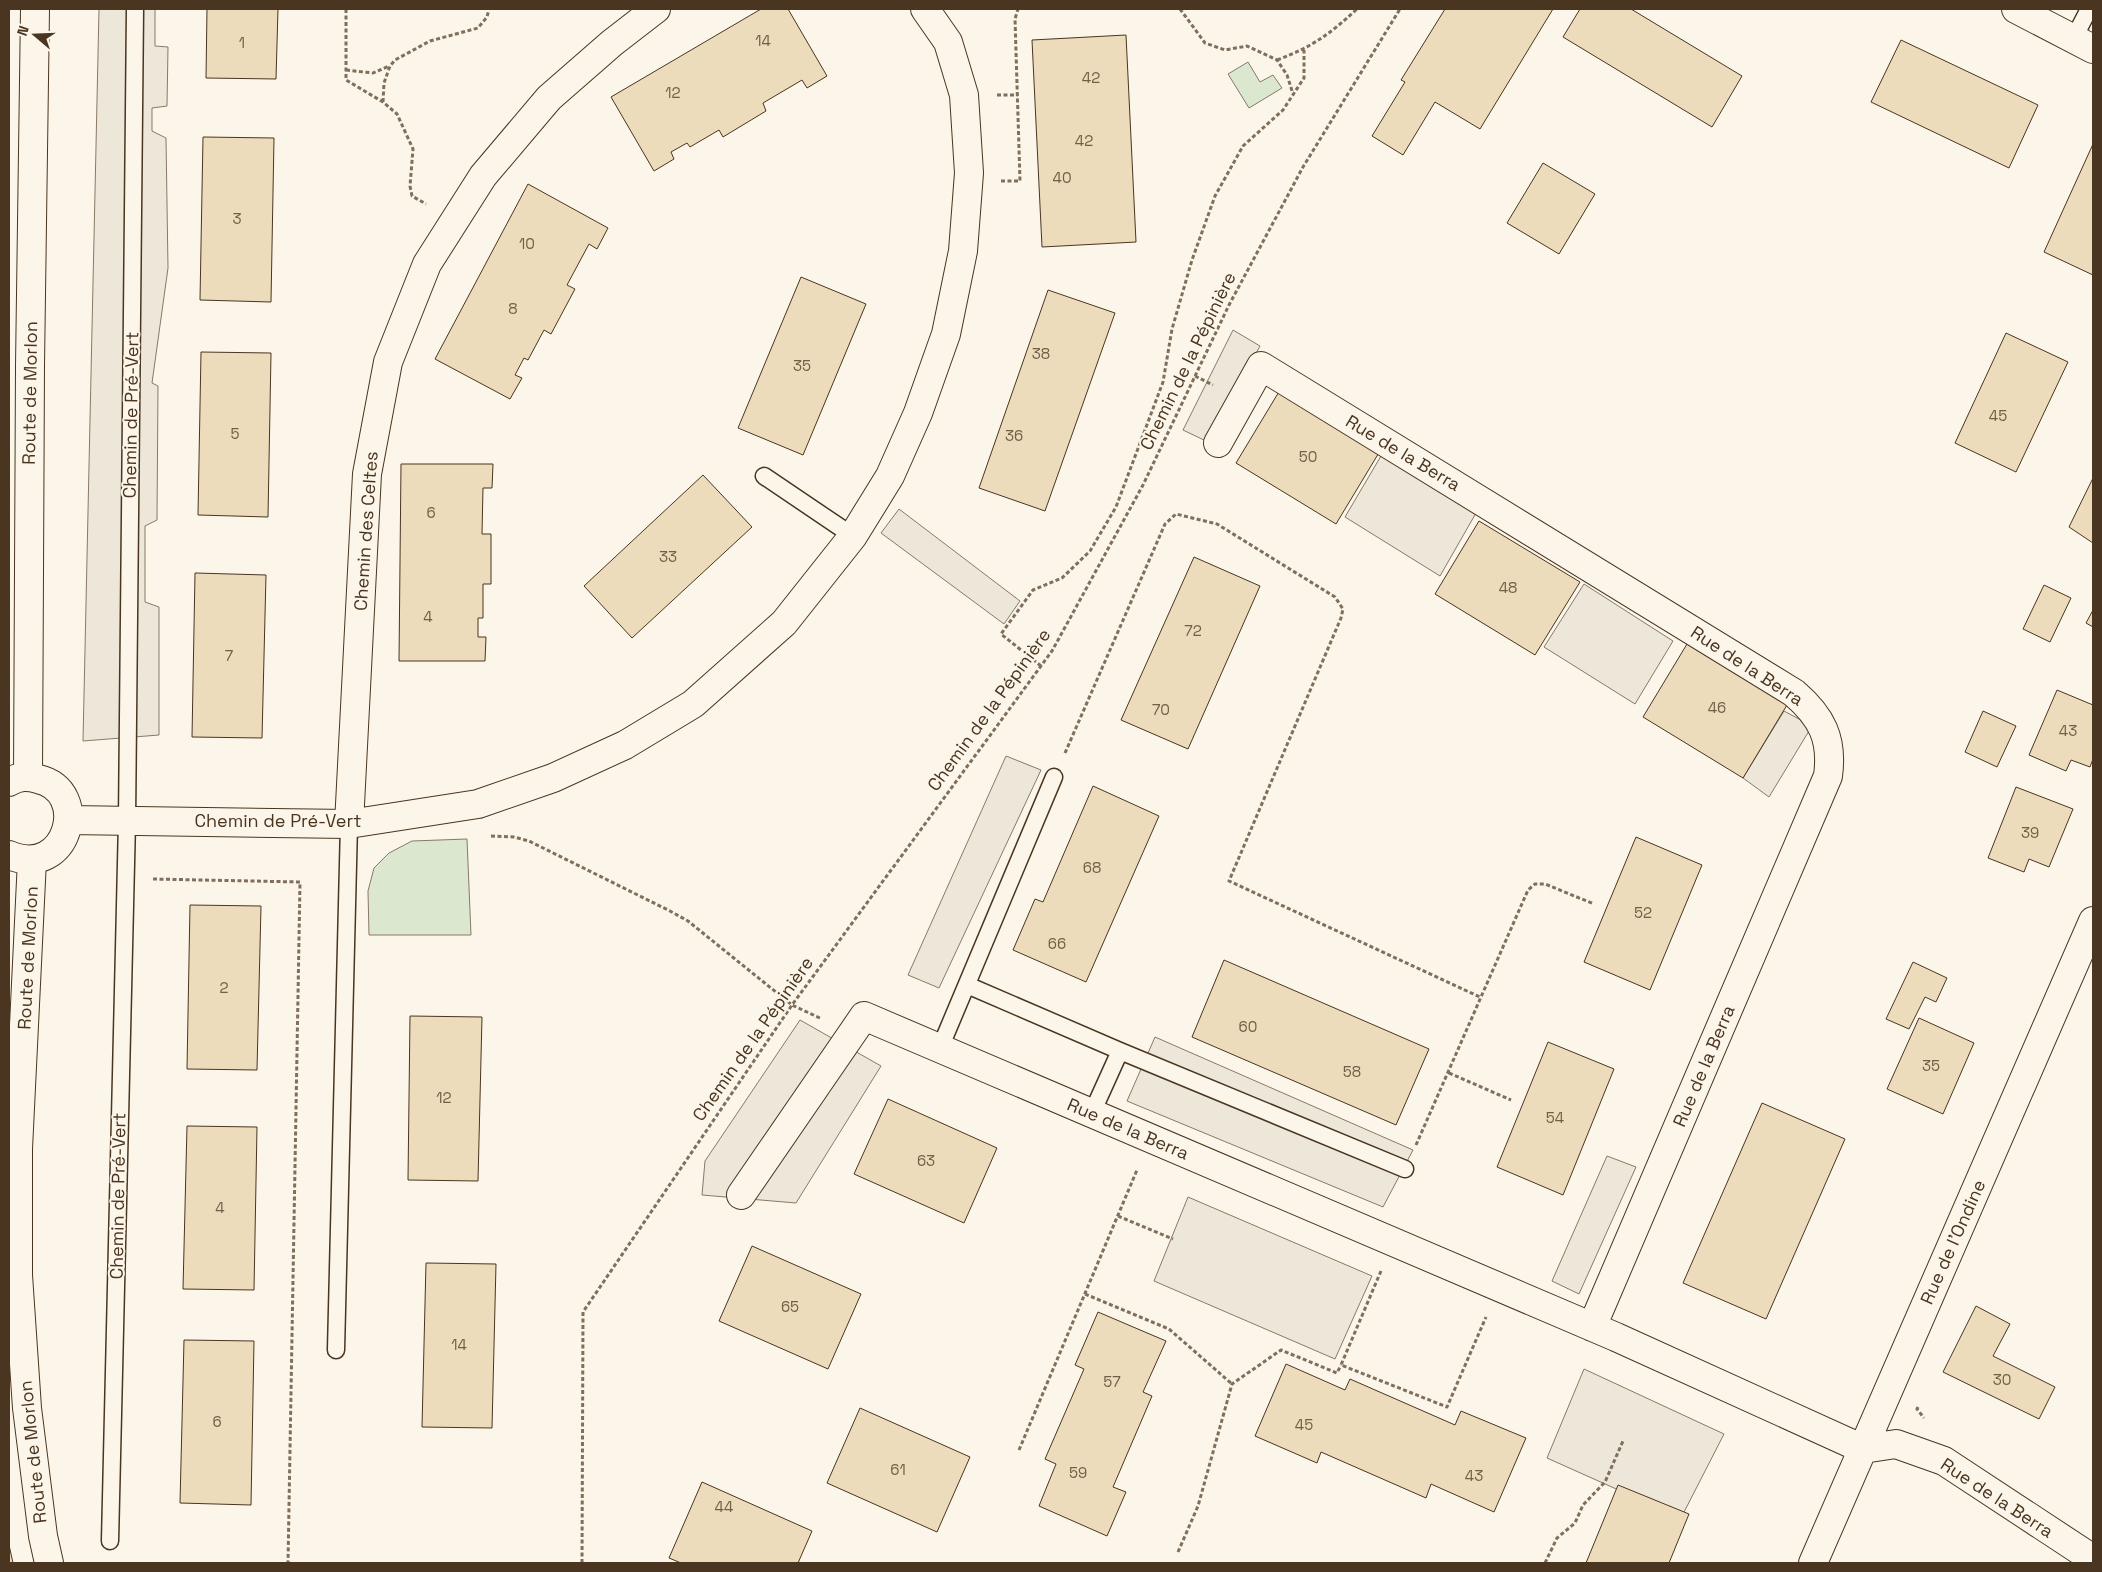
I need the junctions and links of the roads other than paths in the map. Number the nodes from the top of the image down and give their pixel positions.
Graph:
1 (35, 9) edge
2 (135, 9) edge
3 (656, 9) edge
4 (925, 9) edge
5 (2016, 9) edge
6 (2089, 9) edge
7 (2084, 44) edge
8 (1218, 443) dead end
9 (764, 476) dead end
10 (853, 536) junction
11 (1054, 777) road end
12 (18, 779) edge
13 (69, 820) junction
14 (127, 821) junction
15 (349, 824) junction
16 (21, 858) edge
17 (2093, 921) edge
18 (967, 985) junction
19 (940, 1048) junction
20 (1120, 1051) junction
21 (1092, 1113) junction
22 (1405, 1169) road end
23 (741, 1195) dead end
24 (1592, 1327) junction
25 (336, 1350) dead end
26 (1863, 1449) junction
27 (110, 1541) dead end
28 (2093, 1559) edge
29 (49, 1563) edge
30 (1813, 1563) edge

1 - 12 street, Route de Morlon
2 - 14 lane, Chemin de Pré-Vert
3 - 15 street, Chemin des Celtes
4 - 10 street, Chemin de Pré-Vert
5 - 7 street
6 - 7 lane
8 - 24 street, Rue de la Berra
9 - 10 lane
10 - 15 street, Chemin de Pré-Vert
11 - 18 lane
12 - 13 street
13 - 14 street, Chemin de Pré-Vert
13 - 16 street
14 - 15 street, Chemin de Pré-Vert
14 - 27 lane, Chemin de Pré-Vert
15 - 25 lane
16 - 29 street, Route de Morlon
17 - 26 street, Rue de l'Ondine
18 - 19 lane
18 - 20 lane
19 - 21 street, Rue de la Berra
19 - 23 street, Rue de la Berra
20 - 21 lane
20 - 22 lane
21 - 24 street, Rue de la Berra
24 - 26 street, Rue de la Berra
26 - 28 street, Rue de la Berra
26 - 30 street, Rue de l'Ondine

